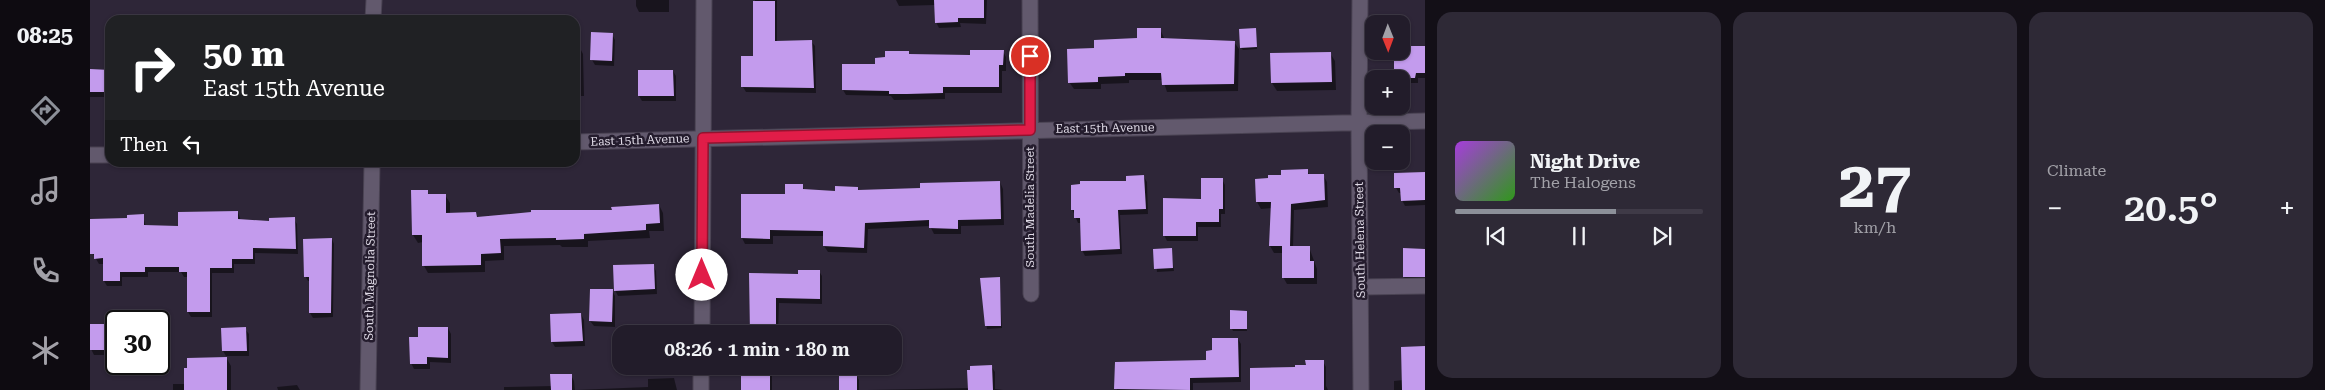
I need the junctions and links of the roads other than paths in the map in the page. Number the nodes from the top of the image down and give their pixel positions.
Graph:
1 (374, 0) edge
2 (704, 0) edge
3 (1030, 0) edge
4 (1360, 0) edge
5 (373, 15) edge
6 (1425, 121) edge
7 (1359, 123) junction
8 (1030, 130) junction
9 (703, 138) junction
10 (580, 142) edge
11 (90, 155) edge
12 (105, 155) edge
13 (372, 167) edge
14 (1425, 286) edge
15 (1361, 287) junction
16 (1030, 294) dead end
17 (702, 325) edge
18 (701, 375) edge
19 (368, 390) edge
20 (701, 390) edge
21 (1361, 390) edge

1 - 5 street
2 - 9 street
3 - 8 street, South Madelia Street
4 - 7 street, South Helena Street
6 - 7 street, East 15th Avenue
7 - 8 street, East 15th Avenue
7 - 15 street, South Helena Street
8 - 9 street, East 15th Avenue
8 - 16 street, South Madelia Street
9 - 10 street, East 15th Avenue
9 - 17 street
11 - 12 street
13 - 19 street, South Magnolia Street
14 - 15 street
15 - 21 street, South Helena Street
18 - 20 street

